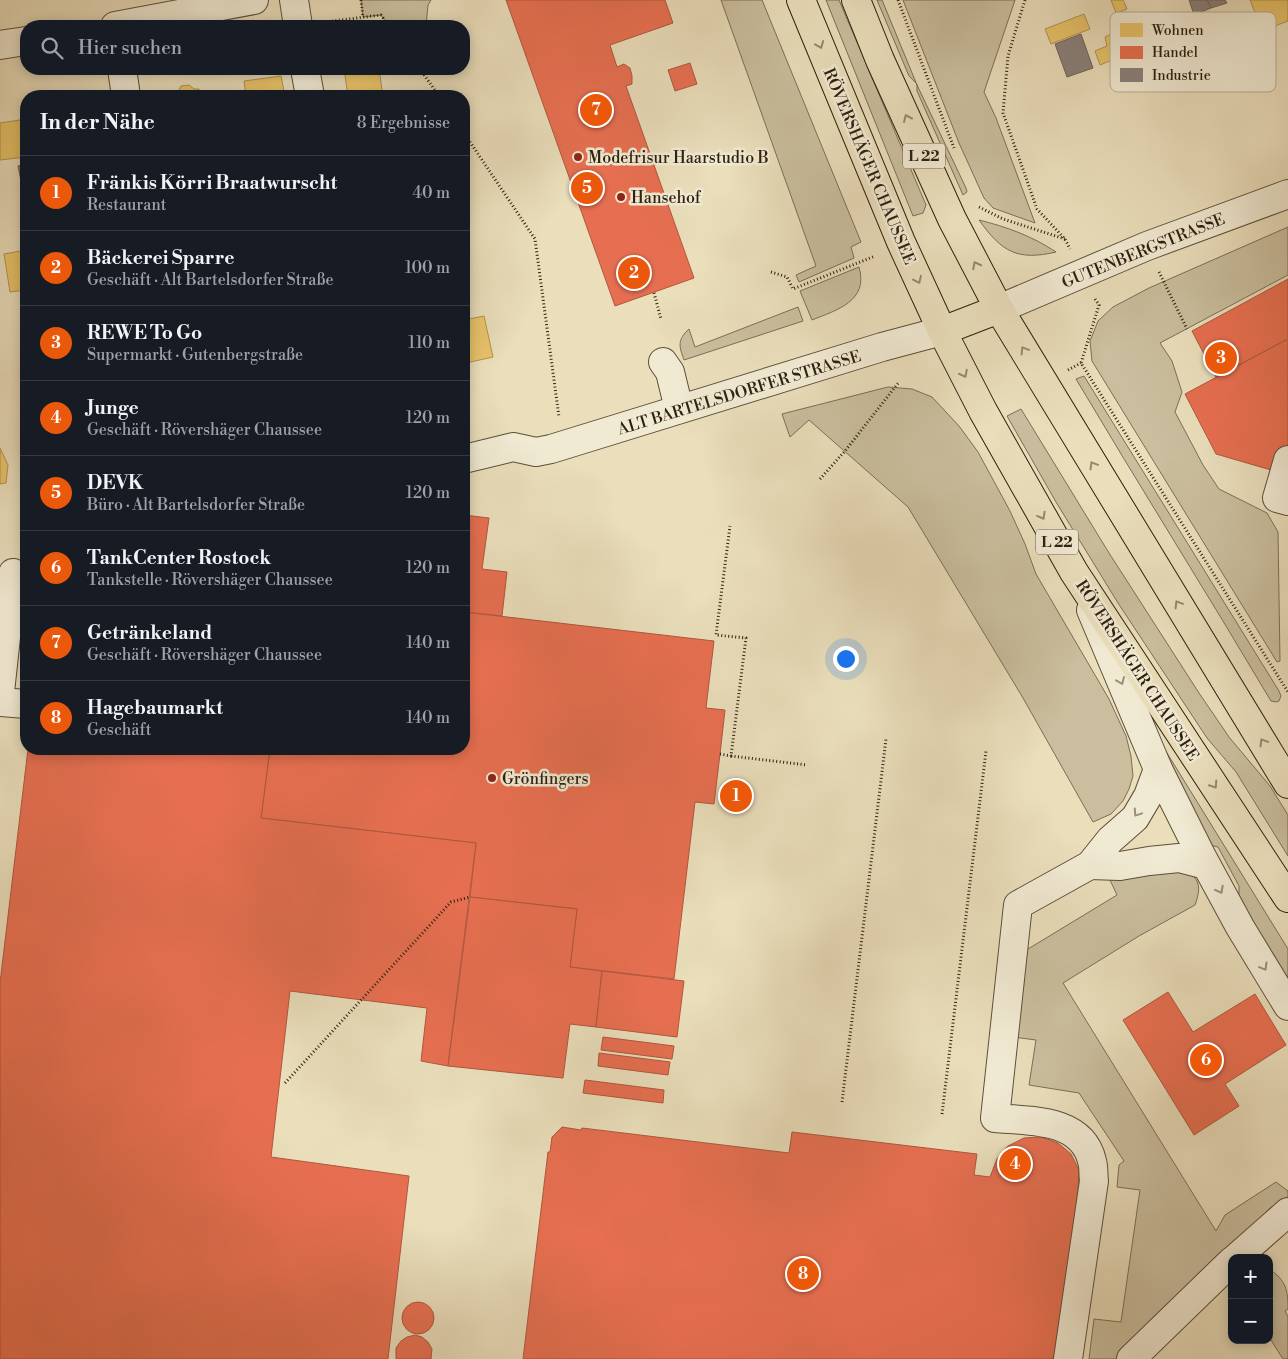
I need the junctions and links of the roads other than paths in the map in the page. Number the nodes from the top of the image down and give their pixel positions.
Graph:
1 (254, 0) edge
2 (801, 0) edge
3 (856, 0) edge
4 (180, 6) edge
5 (134, 20) edge
6 (20, 42) edge
7 (0, 45) edge
8 (123, 75) edge
9 (306, 75) edge
10 (125, 90) edge
11 (309, 90) edge
12 (1288, 194) edge
13 (999, 309) junction
14 (942, 331) junction
15 (663, 362) dead end
16 (679, 409) junction
17 (536, 452) junction
18 (470, 458) edge
19 (1288, 460) edge
20 (470, 475) edge
21 (1288, 501) edge
22 (1074, 572) junction
23 (13, 573) edge
24 (0, 692) edge
25 (0, 702) edge
26 (20, 704) edge
27 (1158, 769) junction
28 (1288, 784) edge
29 (1090, 865) junction
30 (1206, 865) junction
31 (1288, 898) edge
32 (1288, 1006) edge
33 (1288, 1212) edge
34 (1241, 1254) edge
35 (1228, 1265) edge
36 (1068, 1359) edge
37 (1131, 1359) edge

1 - 4 street
2 -> 14 main road, RÖVERSHÄGER CHAUSSEE / L 22
13 -> 3 main road, L 22
4 - 5 street
6 - 7 street
8 - 10 street
9 - 11 street
12 - 13 street, GUTENBERGSTRASSE
13 - 14 main road
28 -> 13 main road, L 22
14 - 16 street, ALT BARTELSDORFER STRASSE
14 -> 22 main road, RÖVERSHÄGER CHAUSSEE / L 22
15 - 16 street
16 - 17 street, ALT BARTELSDORFER STRASSE
17 - 18 street, ALT BARTELSDORFER STRASSE
17 - 20 street, ALT BARTELSDORFER STRASSE
19 - 21 street
22 -> 27 street
22 -> 31 main road, RÖVERSHÄGER CHAUSSEE / L 22
23 - 24 street
25 - 26 street
27 -> 29 street
27 - 30 street
29 - 30 street
29 - 36 street
30 -> 32 street
33 - 34 street
35 - 37 street

